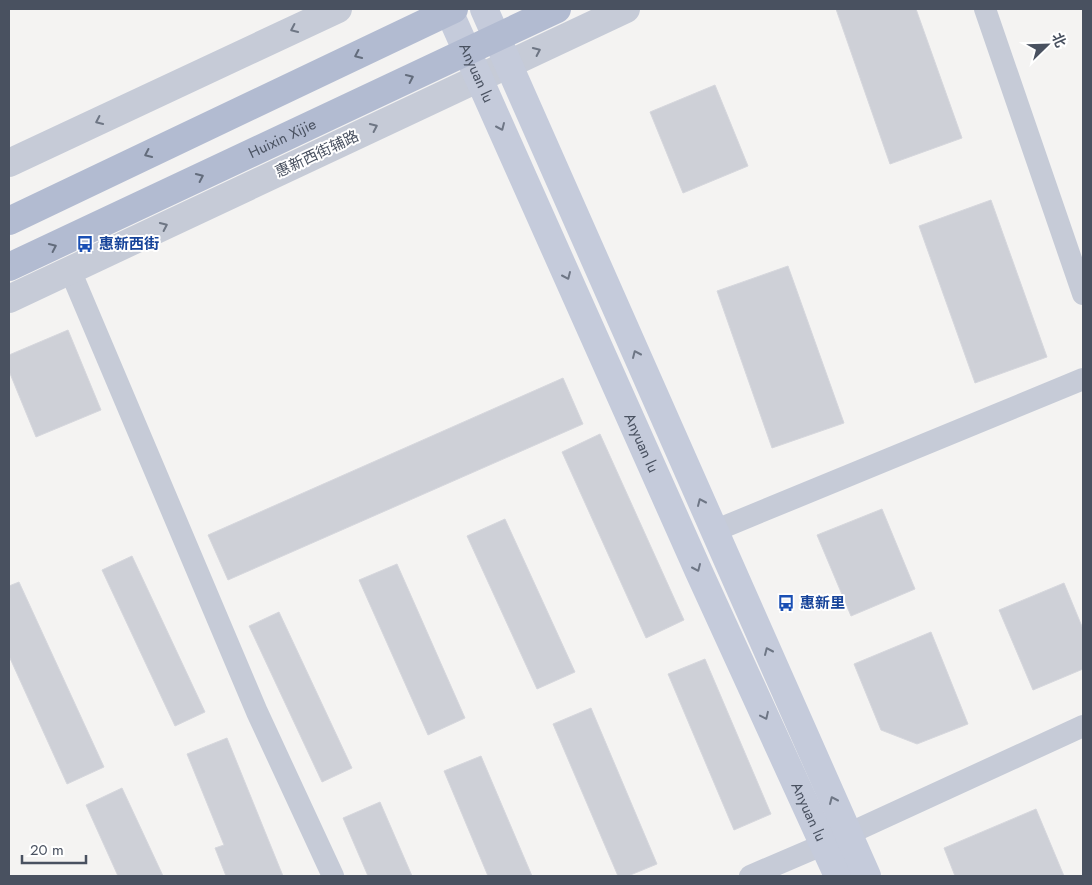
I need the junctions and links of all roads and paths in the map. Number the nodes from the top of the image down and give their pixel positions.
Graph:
1 (338, 9) edge
2 (484, 9) edge
3 (558, 9) edge
4 (626, 9) edge
5 (985, 9) edge
6 (451, 10) edge
7 (496, 38) junction
8 (466, 51) junction
9 (508, 64) junction
10 (479, 78) junction
11 (9, 163) edge
12 (9, 221) edge
13 (9, 267) edge
14 (70, 270) junction
15 (1083, 294) edge
16 (9, 299) edge
17 (1083, 379) edge
18 (714, 531) junction
19 (1083, 726) edge
20 (836, 839) junction
21 (333, 876) edge
22 (750, 876) edge
23 (838, 876) edge
24 (867, 876) edge

1 -> 11 street
2 - 7 main road, Anyuan lu
3 - 7 main road, Huixin Xijie
9 -> 4 street, 惠新西街辅路
5 - 15 street
6 - 8 main road, Anyuan lu
6 -> 12 main road
7 - 8 main road, Huixin Xijie
7 - 9 main road, Anyuan lu
8 - 10 main road, Anyuan lu
13 -> 8 main road, Huixin Xijie
9 - 10 street, 惠新西街辅路
18 -> 9 main road, Anyuan lu
14 -> 10 street, 惠新西街辅路
10 -> 20 main road, Anyuan lu
14 - 16 street, 惠新西街辅路
14 - 21 street
17 - 18 street
20 -> 18 main road, Anyuan lu
19 - 20 street
20 - 22 street
20 - 23 main road, Anyuan lu
20 - 24 main road, Anyuan lu

